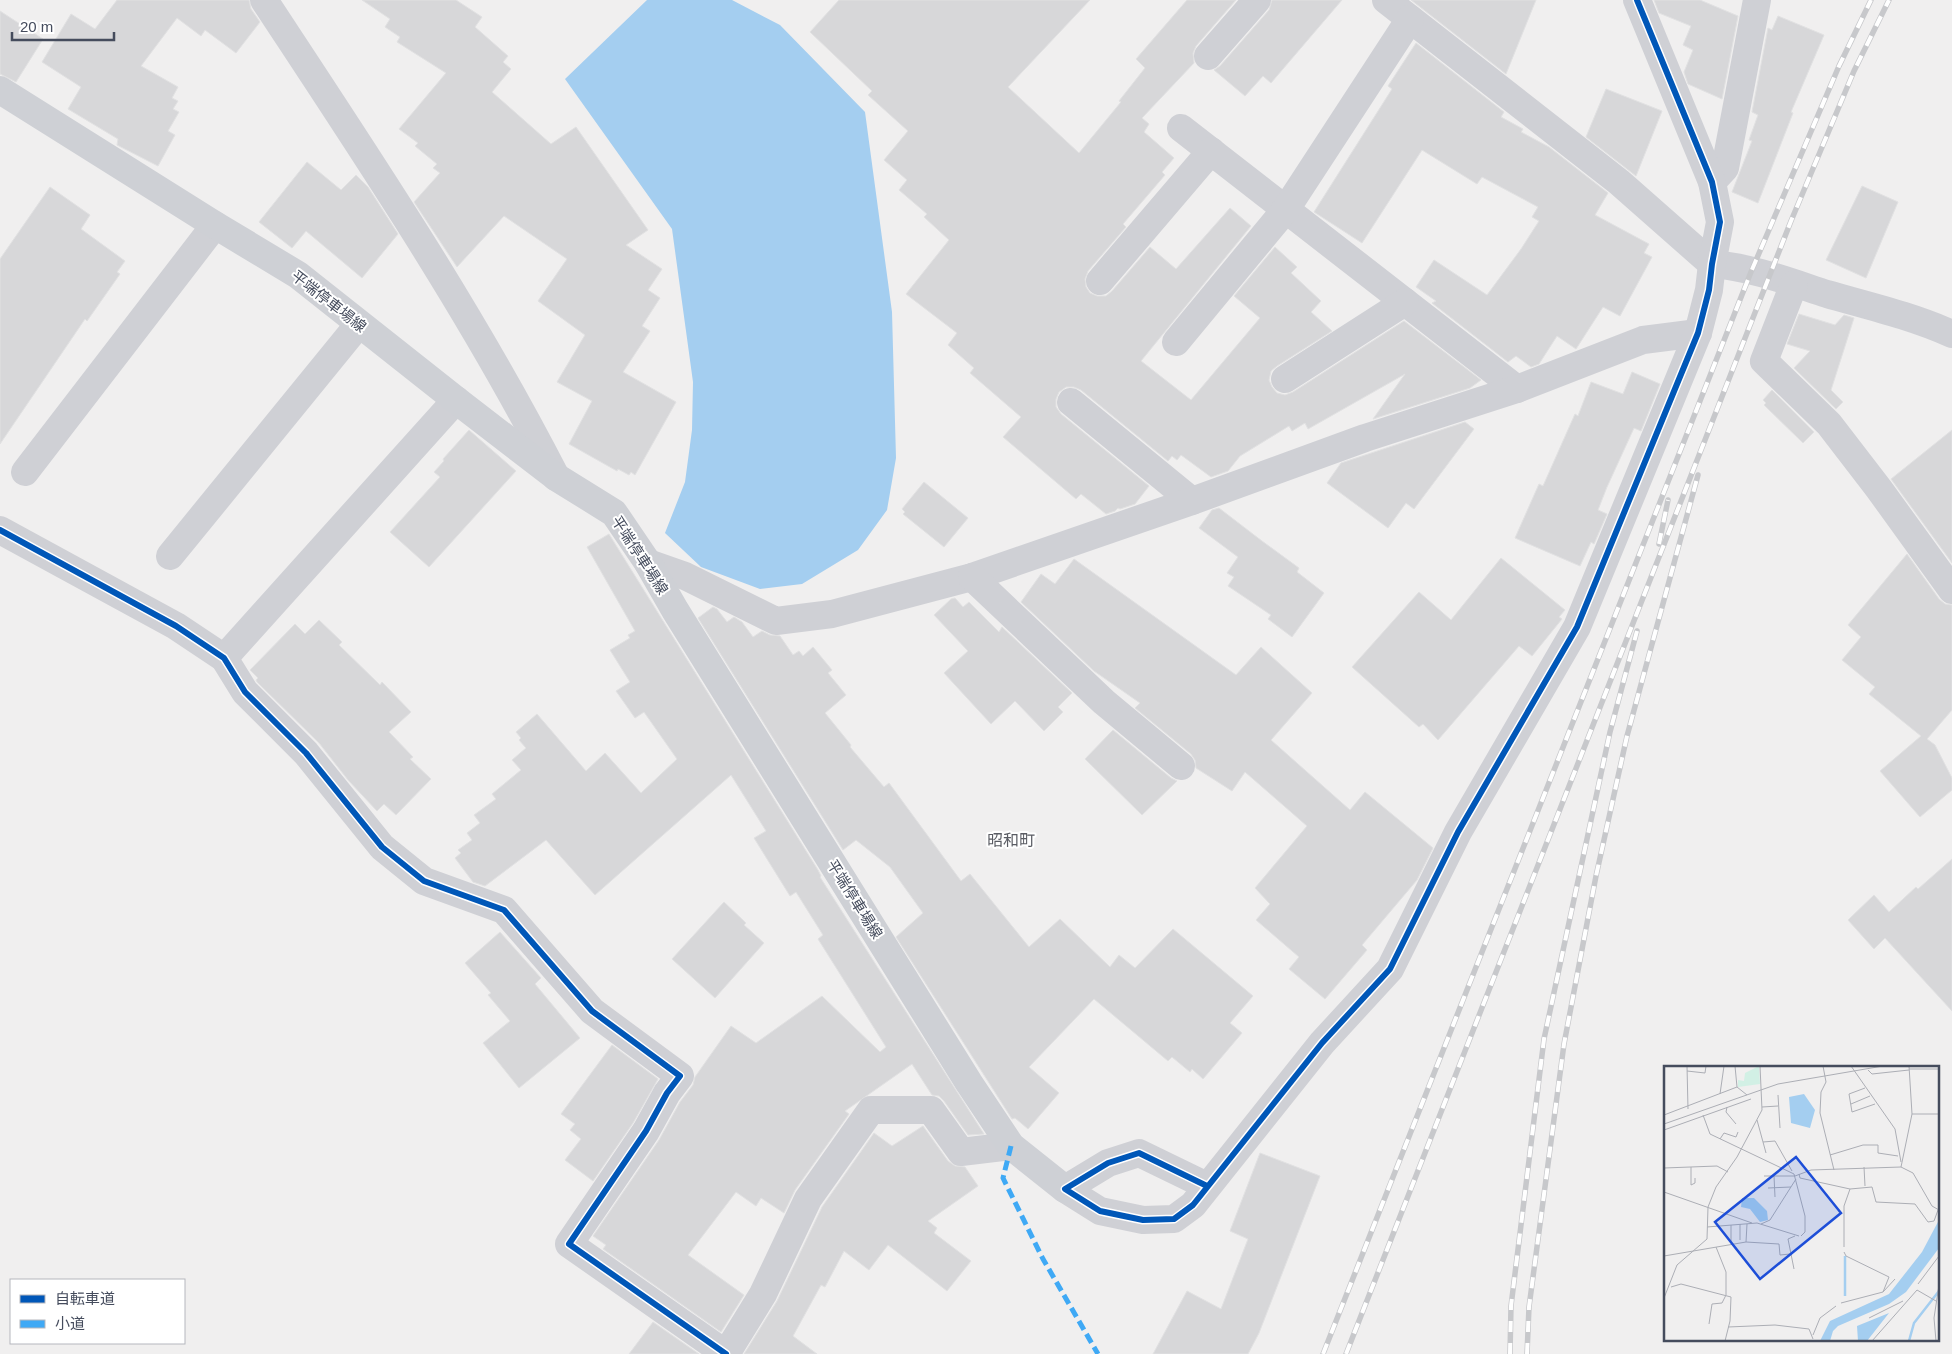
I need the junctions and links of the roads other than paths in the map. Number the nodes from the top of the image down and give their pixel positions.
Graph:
1 (264, 0) edge
2 (1257, 0) edge
3 (1386, 0) edge
4 (1637, 0) edge
5 (1757, 0) edge
6 (1410, 19) junction
7 (1208, 56) dead end
8 (0, 90) edge
9 (1181, 128) dead end
10 (1211, 151) junction
11 (1712, 182) junction
12 (1286, 209) junction
13 (215, 225) junction
14 (1712, 264) junction
15 (1100, 281) dead end
16 (1794, 284) junction
17 (1405, 302) junction
18 (359, 324) junction
19 (1698, 333) junction
20 (1952, 334) edge
21 (1176, 342) dead end
22 (1285, 379) dead end
23 (1517, 389) junction
24 (456, 400) junction
25 (1071, 402) dead end
26 (25, 472) dead end
27 (556, 477) junction
28 (1192, 501) junction
29 (0, 530) edge
30 (170, 556) dead end
31 (648, 564) junction
32 (972, 577) junction
33 (1952, 590) edge
34 (224, 658) junction
35 (1181, 766) dead end
36 (1011, 1146) junction
37 (1207, 1186) junction
38 (1065, 1189) junction
39 (726, 1354) edge

1 - 27 street
2 - 7 street
3 - 6 street
4 - 11 street
5 - 11 street
6 - 12 street
6 - 14 street
8 - 13 main road, 平端停車場線
9 - 10 street
10 - 12 street
10 - 15 street
11 - 14 street
12 - 17 street
12 - 21 street
13 - 18 main road, 平端停車場線
13 - 26 street
14 - 16 street
14 - 19 street
16 - 20 street
16 - 33 street
17 - 22 street
17 - 23 street
18 - 24 main road, 平端停車場線
18 - 30 street
19 - 23 street
19 - 37 street
23 - 28 street
24 - 27 main road, 平端停車場線
24 - 34 street
25 - 28 street
27 - 31 main road, 平端停車場線
28 - 32 street
29 - 34 street
31 - 32 street
31 - 36 main road, 平端停車場線
32 - 35 street
34 - 39 street
36 - 38 main road, 平端停車場線
36 - 39 street
37 - 38 street
37 - 38 street

